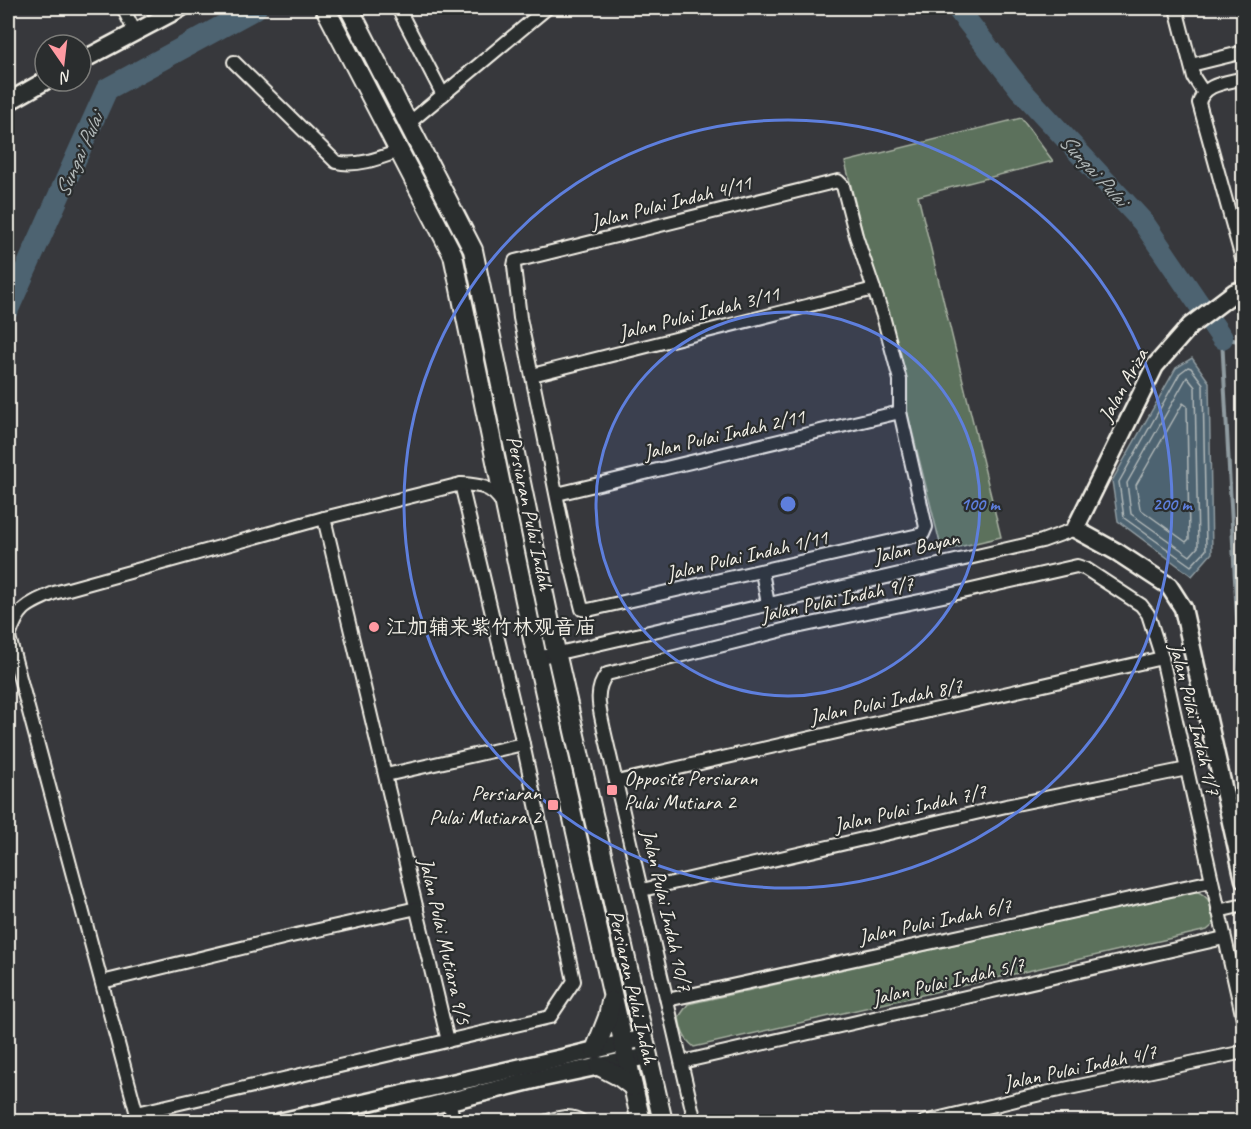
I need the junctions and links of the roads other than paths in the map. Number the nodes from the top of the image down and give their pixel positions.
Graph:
1 (123, 8) edge
2 (181, 8) edge
3 (325, 8) edge
4 (349, 8) edge
5 (398, 8) edge
6 (546, 8) edge
7 (1176, 8) edge
8 (135, 32) junction
9 (1244, 52) edge
10 (93, 55) edge
11 (234, 62) dead end
12 (1191, 65) junction
13 (357, 68) junction
14 (1244, 78) edge
15 (33, 88) edge
16 (1204, 93) junction
17 (443, 95) junction
18 (8, 102) edge
19 (409, 123) junction
20 (399, 151) junction
21 (424, 199) junction
22 (1244, 266) edge
23 (874, 289) junction
24 (1239, 290) edge
25 (532, 375) junction
26 (900, 412) junction
27 (461, 484) junction
28 (557, 494) junction
29 (506, 512) junction
30 (324, 518) junction
31 (1075, 529) junction
32 (1077, 566) joint
33 (762, 572) junction
34 (768, 604) junction
35 (556, 652) junction
36 (537, 657) junction
37 (1162, 658) junction
38 (607, 674) joint
39 (523, 744) junction
40 (1186, 769) junction
41 (386, 775) junction
42 (617, 782) junction
43 (1244, 880) edge
44 (1212, 881) junction
45 (642, 890) junction
46 (1244, 905) edge
47 (417, 908) junction
48 (1218, 911) junction
49 (1224, 938) junction
50 (102, 982) junction
51 (612, 997) junction
52 (667, 1000) junction
53 (1244, 1023) edge
54 (448, 1041) junction
55 (646, 1047) junction
56 (625, 1052) junction
57 (1244, 1052) edge
58 (597, 1058) junction
59 (682, 1062) junction
60 (633, 1087) junction
61 (449, 1101) junction
62 (138, 1117) edge
63 (279, 1122) edge
64 (366, 1122) edge
65 (454, 1122) edge
66 (545, 1122) edge
67 (582, 1122) edge
68 (641, 1122) edge
69 (663, 1122) edge
70 (695, 1122) edge
71 (924, 1122) edge

1 - 8 street
2 - 8 street
3 - 13 main road, Persiaran Pulai Indah
4 - 19 main road, Persiaran Pulai Indah
5 - 17 street
6 - 17 street
7 - 12 street
8 - 10 street
9 - 12 street
11 - 20 street
12 - 16 street
13 - 19 main road
13 - 20 main road, Persiaran Pulai Indah
14 - 16 street
15 - 18 street
16 - 22 street
17 - 19 street
19 - 21 main road
19 - 35 main road, Persiaran Pulai Indah
20 - 21 main road, Persiaran Pulai Indah
21 - 29 main road, Persiaran Pulai Indah
23 - 25 street, Jalan Pulai Indah 3/11
23 - 25 street, Jalan Pulai Indah 4/11
23 - 26 street
24 - 31 street, Jalan Ariza
25 - 28 street
26 - 28 street, Jalan Pulai Indah 2/11
26 - 33 street, Jalan Pulai Indah 1/11
27 - 29 street
27 - 30 street
27 - 39 street
28 - 33 street, Jalan Pulai Indah 1/11
29 - 36 main road, Persiaran Pulai Indah
30 - 41 street, Jalan Pulai Mutiara 9/5
30 - 50 street
31 - 34 street, Jalan Bayan
31 - 43 street
32 - 37 street, Jalan Pulai Indah 1/7
32 - 38 street, Jalan Pulai Indah 9/7
33 - 34 street
34 - 35 street, Jalan Bayan
35 - 36 street, Jalan Bayan
35 - 55 main road, Persiaran Pulai Indah
36 - 51 main road, Persiaran Pulai Indah
37 - 40 street, Jalan Pulai Indah 1/7
37 - 42 street, Jalan Pulai Indah 8/7
38 - 42 street, Jalan Pulai Indah 10/7
39 - 41 street
39 - 54 street
40 - 44 street, Jalan Pulai Indah 1/7
40 - 45 street, Jalan Pulai Indah 7/7
41 - 47 street, Jalan Pulai Mutiara 9/5
42 - 45 street, Jalan Pulai Indah 10/7
44 - 48 street, Jalan Pulai Indah 1/7
44 - 52 street, Jalan Pulai Indah 6/7
45 - 52 street, Jalan Pulai Indah 10/7
46 - 48 street
47 - 50 street
47 - 54 street, Jalan Pulai Mutiara 9/5
48 - 49 street, Jalan Pulai Indah 1/7
49 - 53 street, Jalan Pulai Indah 1/7
49 - 59 street, Jalan Pulai Indah 5/7
50 - 62 street
51 - 56 main road, Persiaran Pulai Indah
51 - 58 main road
52 - 59 street, Jalan Pulai Indah 10/7
54 - 62 street
55 - 56 street
55 - 69 main road, Persiaran Pulai Indah
56 - 58 street
56 - 60 main road, Persiaran Pulai Indah
57 - 71 street, Jalan Pulai Indah 4/7
58 - 60 main road
58 - 61 street
58 - 63 street
59 - 70 street, Jalan Pulai Indah 10/7
60 - 68 main road, Persiaran Pulai Indah
61 - 64 street
61 - 65 street
66 - 67 street

